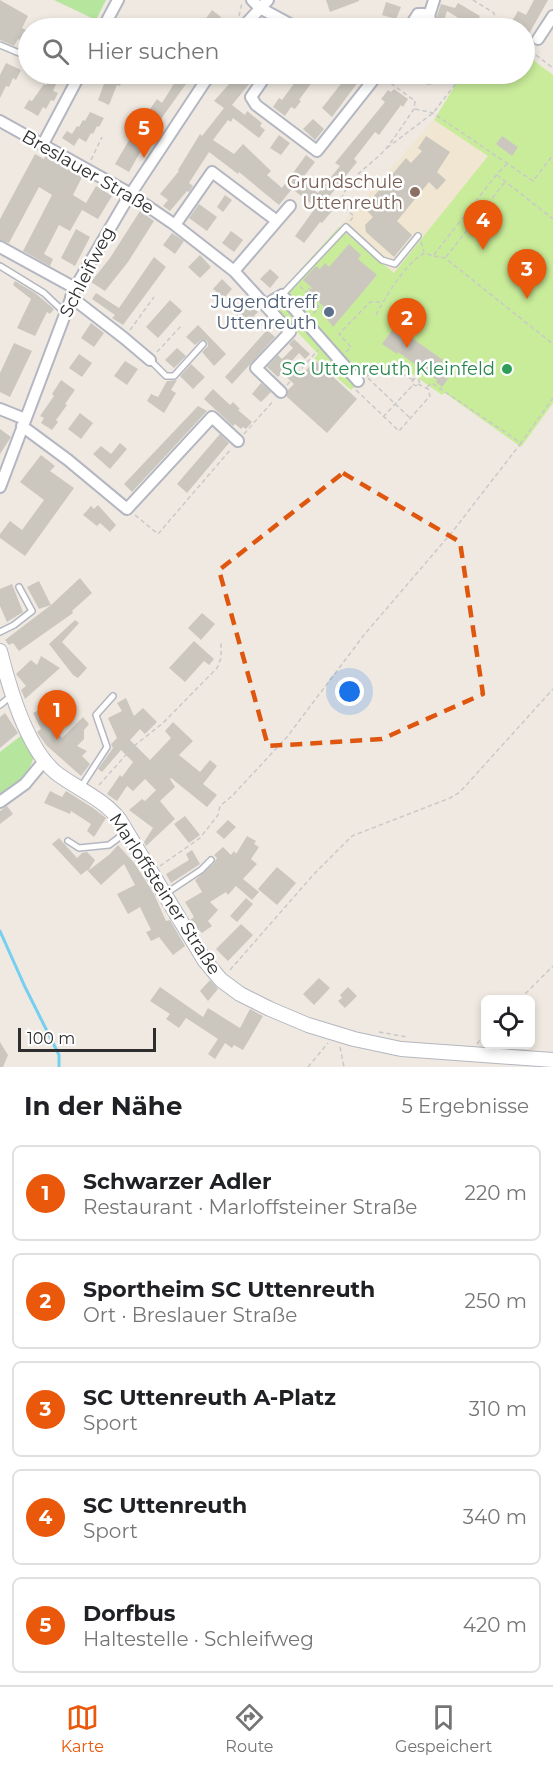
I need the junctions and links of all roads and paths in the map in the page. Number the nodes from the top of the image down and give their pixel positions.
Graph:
1 (118, 0) edge
2 (242, 0) edge
3 (268, 0) edge
4 (434, 0) edge
5 (473, 0) edge
6 (256, 4) edge
7 (429, 16) joint
8 (553, 16) edge
9 (108, 18) edge
10 (240, 18) edge
11 (245, 18) edge
12 (280, 18) edge
13 (416, 18) edge
14 (495, 18) edge
15 (538, 39) dead end
16 (0, 45) edge
17 (18, 53) edge
18 (535, 54) edge
19 (553, 68) edge
20 (75, 84) edge
21 (203, 84) edge
22 (260, 84) edge
23 (371, 84) edge
24 (392, 84) edge
25 (456, 84) edge
26 (414, 109) junction
27 (433, 114) junction
28 (0, 121) edge
29 (102, 137) dead end
30 (43, 144) junction
31 (384, 151) junction
32 (553, 155) edge
33 (507, 164) junction
34 (86, 168) junction
35 (497, 174) junction
36 (505, 182) junction
37 (130, 194) junction
38 (290, 206) dead end
39 (553, 219) edge
40 (277, 221) junction
41 (175, 225) junction
42 (346, 227) junction
43 (418, 236) joint
44 (0, 247) edge
45 (425, 253) junction
46 (433, 256) junction
47 (445, 258) junction
48 (0, 266) edge
49 (234, 271) junction
50 (295, 282) junction
51 (310, 290) dead end
52 (73, 293) junction
53 (307, 293) junction
54 (282, 295) junction
55 (154, 297) dead end
56 (383, 302) junction
57 (265, 305) junction
58 (64, 312) junction
59 (313, 314) dead end
60 (376, 315) dead end
61 (181, 326) dead end
62 (124, 338) junction
63 (203, 344) dead end
64 (553, 345) edge
65 (339, 359) junction
66 (150, 360) junction
67 (413, 380) junction
68 (357, 384) joint
69 (418, 384) junction
70 (413, 385) junction
71 (426, 387) junction
72 (281, 392) dead end
73 (553, 398) edge
74 (395, 404) junction
75 (0, 409) edge
76 (383, 417) junction
77 (411, 419) junction
78 (23, 423) junction
79 (238, 441) dead end
80 (521, 443) junction
81 (0, 487) edge
82 (127, 509) junction
83 (158, 534) dead end
84 (20, 587) dead end
85 (0, 633) edge
86 (221, 643) dead end
87 (0, 651) edge
88 (553, 689) edge
89 (12, 695) junction
90 (113, 696) dead end
91 (0, 705) edge
92 (44, 761) junction
93 (85, 791) junction
94 (0, 802) edge
95 (126, 832) junction
96 (68, 841) dead end
97 (211, 860) dead end
98 (151, 871) junction
99 (165, 894) junction
100 (553, 966) edge
101 (221, 980) junction
102 (524, 995) edge
103 (337, 1033) junction
104 (481, 1039) edge
105 (477, 1045) dead end
106 (553, 1060) edge
107 (308, 1067) edge
108 (344, 1067) edge

1 - 9 street
2 - 10 path
3 - 6 street
4 - 7 street
5 - 14 path
6 - 11 street
6 - 12 street
7 - 13 street
8 - 15 street
16 - 17 lane
18 - 19 path
20 - 30 street
21 - 37 street, Schleifweg
22 - 23 street
24 - 26 path
25 - 27 path
26 - 27 path
26 - 31 path
27 - 31 path
27 - 33 path
28 - 30 street, Breslauer Straße
29 - 34 path
30 - 34 street, Breslauer Straße
31 - 42 path
32 - 33 path
33 - 35 path
34 - 37 street, Breslauer Straße
35 - 36 path
35 - 46 path
36 - 39 path
36 - 47 path
37 - 41 street, Breslauer Straße
37 - 52 street, Schleifweg
38 - 40 street
40 - 41 street
40 - 49 street
41 - 49 street, Breslauer Straße
42 - 43 lane
42 - 50 lane
43 - 45 path
44 - 52 street
45 - 46 path
45 - 56 path
46 - 47 path
47 - 64 path
48 - 58 lane
49 - 57 street, Breslauer Straße
50 - 53 path
50 - 54 lane
51 - 53 path
52 - 58 street, Schleifweg
52 - 62 street
53 - 59 path
54 - 57 street
54 - 65 street
55 - 62 path
56 - 60 path
56 - 65 path
57 - 72 street, Breslauer Straße
58 - 78 street, Schleifweg
61 - 66 path
62 - 66 street
63 - 66 lane
65 - 68 street
67 - 69 path
67 - 70 path
67 - 74 path
68 - 76 path
69 - 70 path
69 - 71 path
70 - 74 path
71 - 77 path
71 - 80 path
73 - 80 path
74 - 76 path
74 - 77 path
75 - 78 street
76 - 77 path
78 - 81 street, Schleifweg
78 - 82 street
79 - 82 street
80 - 98 path
82 - 83 path
84 - 85 lane
86 - 93 path
87 - 89 street, Marloffsteiner Straße
88 - 101 path
89 - 91 lane
89 - 92 street, Marloffsteiner Straße
90 - 93 lane
92 - 93 street, Marloffsteiner Straße
92 - 94 street
93 - 95 street, Marloffsteiner Straße
95 - 96 lane
95 - 98 street, Marloffsteiner Straße
97 - 99 lane
98 - 99 street, Marloffsteiner Straße
99 - 101 street, Marloffsteiner Straße
100 - 102 path
101 - 103 street, Marloffsteiner Straße
103 - 106 street, Marloffsteiner Straße
103 - 107 path
103 - 108 path
104 - 105 path

